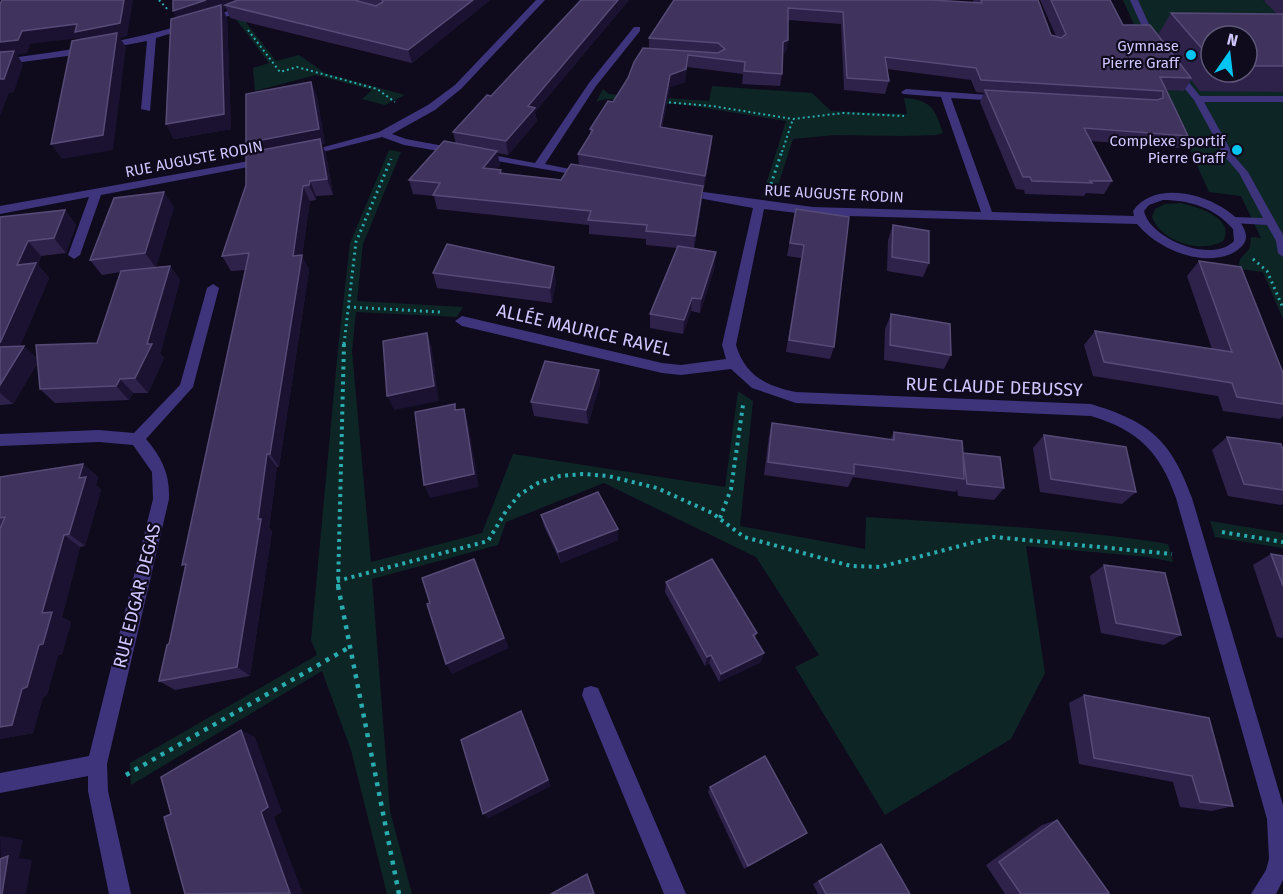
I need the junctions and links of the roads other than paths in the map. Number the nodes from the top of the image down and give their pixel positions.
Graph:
1 (264, 0) edge
2 (540, 0) edge
3 (1134, 0) edge
4 (637, 29) dead end
5 (152, 38) junction
6 (1158, 49) edge
7 (0, 62) edge
8 (1170, 66) edge
9 (906, 92) dead end
10 (945, 95) junction
11 (1013, 99) edge
12 (1198, 99) junction
13 (1283, 99) edge
14 (146, 109) dead end
15 (383, 134) junction
16 (538, 167) junction
17 (596, 177) edge
18 (666, 189) edge
19 (96, 193) junction
20 (759, 205) junction
21 (0, 210) edge
22 (988, 216) junction
23 (1141, 220) junction
24 (1232, 220) junction
25 (1269, 222) junction
26 (1283, 253) edge
27 (74, 255) dead end
28 (213, 288) dead end
29 (462, 321) road end
30 (734, 363) junction
31 (137, 439) junction
32 (0, 440) edge
33 (591, 695) dead end
34 (97, 764) junction
35 (0, 783) edge
36 (120, 894) edge
37 (675, 894) edge
38 (1262, 894) edge

1 - 5 street
2 - 15 street, RUE AUGUSTE RODIN
3 - 6 lane
4 - 16 street
5 - 7 street
5 - 14 street
8 - 12 lane
9 - 10 street
10 - 11 street
10 - 22 street
12 - 13 lane
12 - 25 lane
15 - 16 street
15 - 19 street, RUE AUGUSTE RODIN
16 - 17 street
18 - 20 street, RUE AUGUSTE RODIN
19 - 21 street, RUE AUGUSTE RODIN
19 - 27 street
20 - 22 street, RUE AUGUSTE RODIN
20 - 30 street
22 - 23 street, RUE AUGUSTE RODIN
23 - 24 street
23 - 24 street
24 - 25 lane
25 - 26 lane
28 - 31 street
29 - 30 street, ALLÉE MAURICE RAVEL
30 - 38 street, RUE CLAUDE DEBUSSY
31 - 32 street
31 - 34 street, RUE EDGAR DEGAS
33 - 37 street
34 - 35 street
34 - 36 street, RUE EDGAR DEGAS

